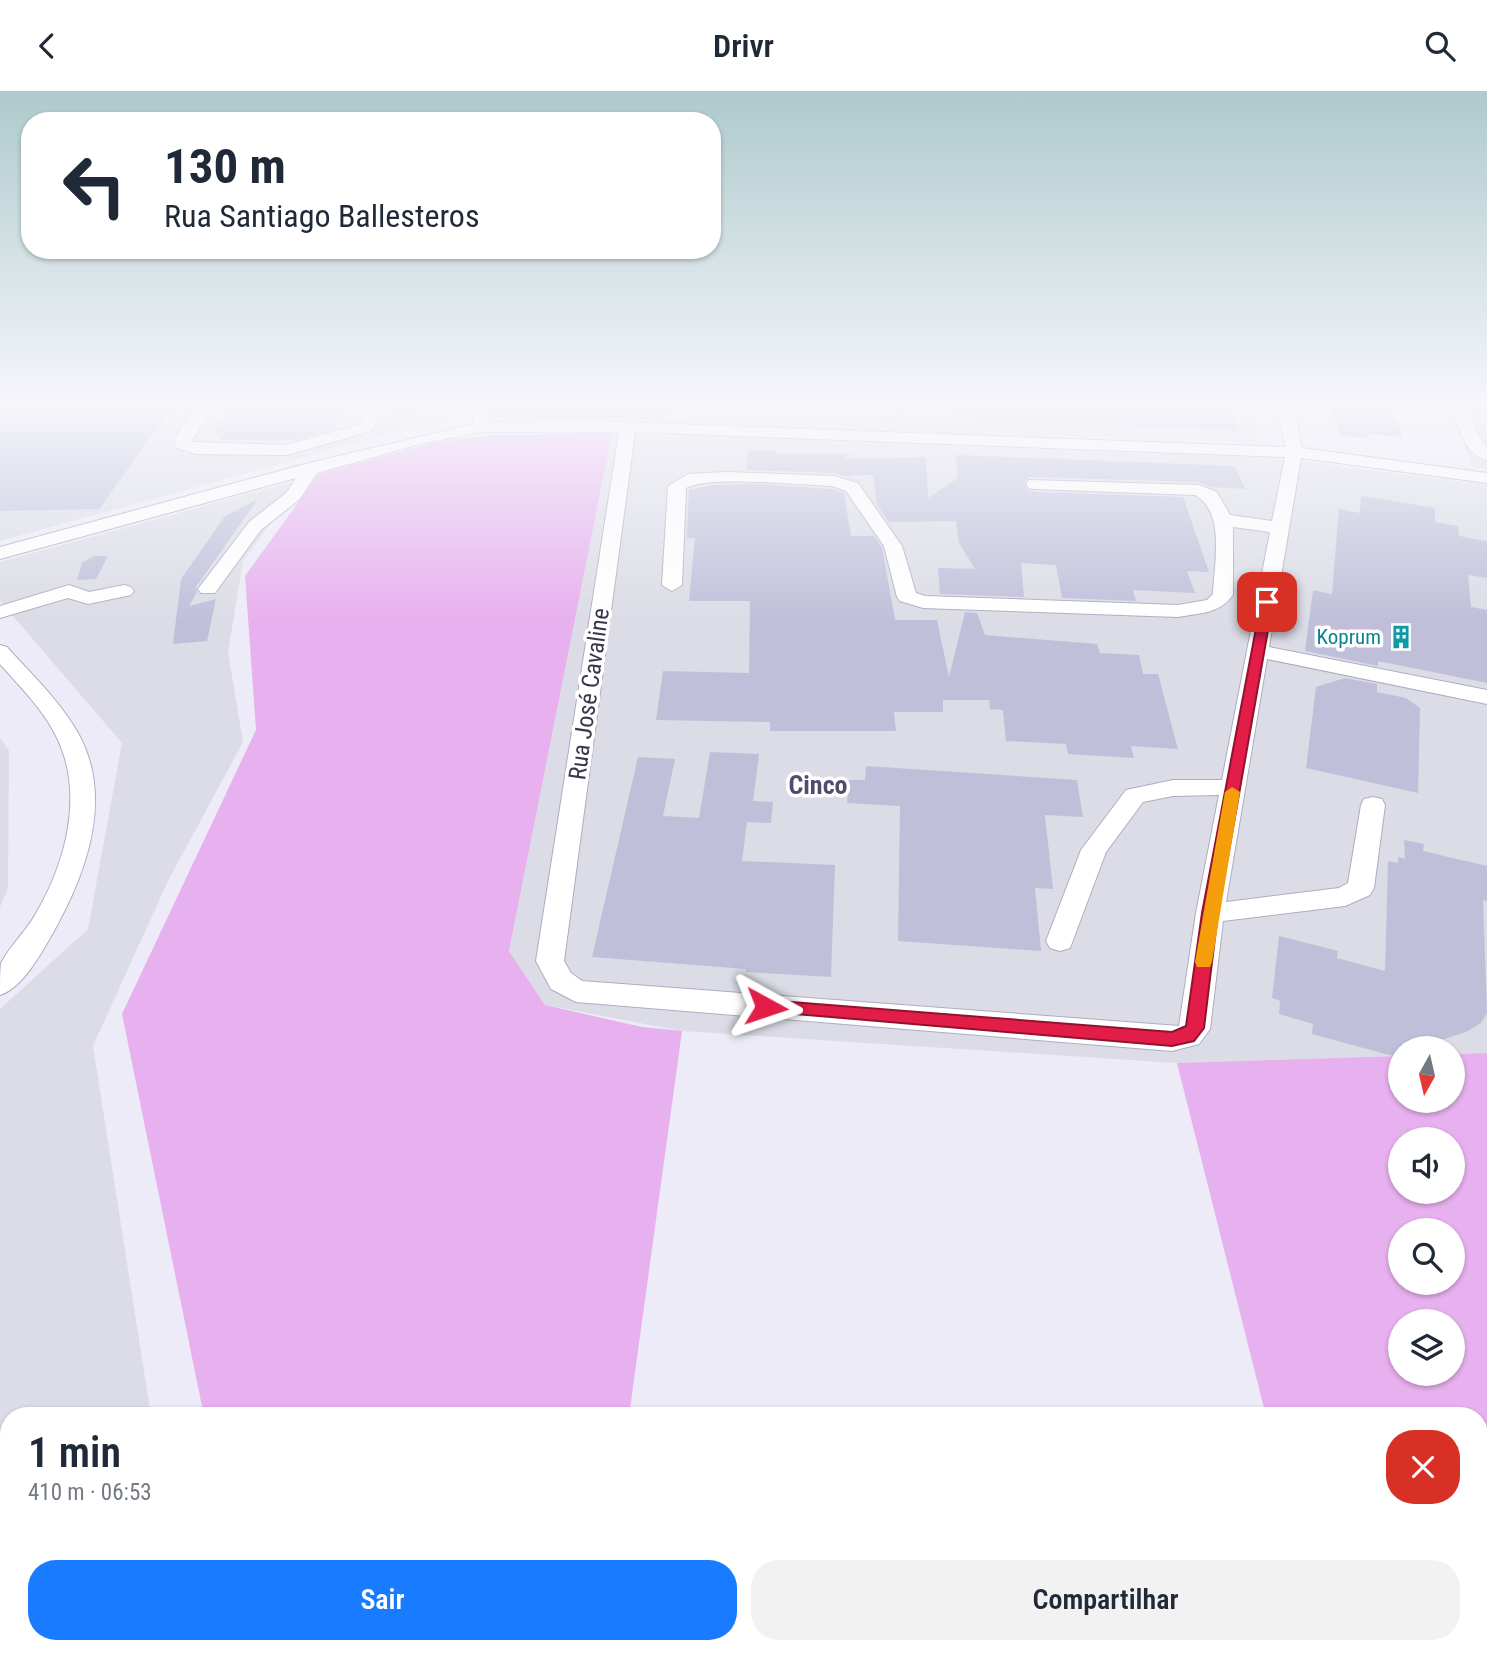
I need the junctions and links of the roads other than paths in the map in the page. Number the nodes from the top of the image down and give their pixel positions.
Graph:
1 (286, 475) edge
2 (307, 475) edge
3 (621, 475) edge
4 (1290, 475) edge
5 (1464, 475) edge
6 (727, 477) joint
7 (1487, 478) edge
8 (1035, 484) dead end
9 (1224, 520) junction
10 (1280, 528) junction
11 (0, 553) edge
12 (672, 585) dead end
13 (208, 589) dead end
14 (124, 591) dead end
15 (0, 612) edge
16 (0, 651) edge
17 (1258, 651) junction
18 (8, 674) edge
19 (1487, 697) edge
20 (1233, 787) junction
21 (1373, 805) dead end
22 (1210, 913) junction
23 (1060, 941) dead end
24 (0, 984) edge

1 - 11 street
2 - 13 lane
3 - 22 street, Rua José Cavaline
4 - 10 street
5 - 7 street
6 - 9 street
6 - 12 street
8 - 9 street
9 - 10 street
10 - 17 street
14 - 15 street
16 - 18 street
17 - 19 street
17 - 20 street
18 - 24 street
20 - 22 street
20 - 23 street
21 - 22 street

